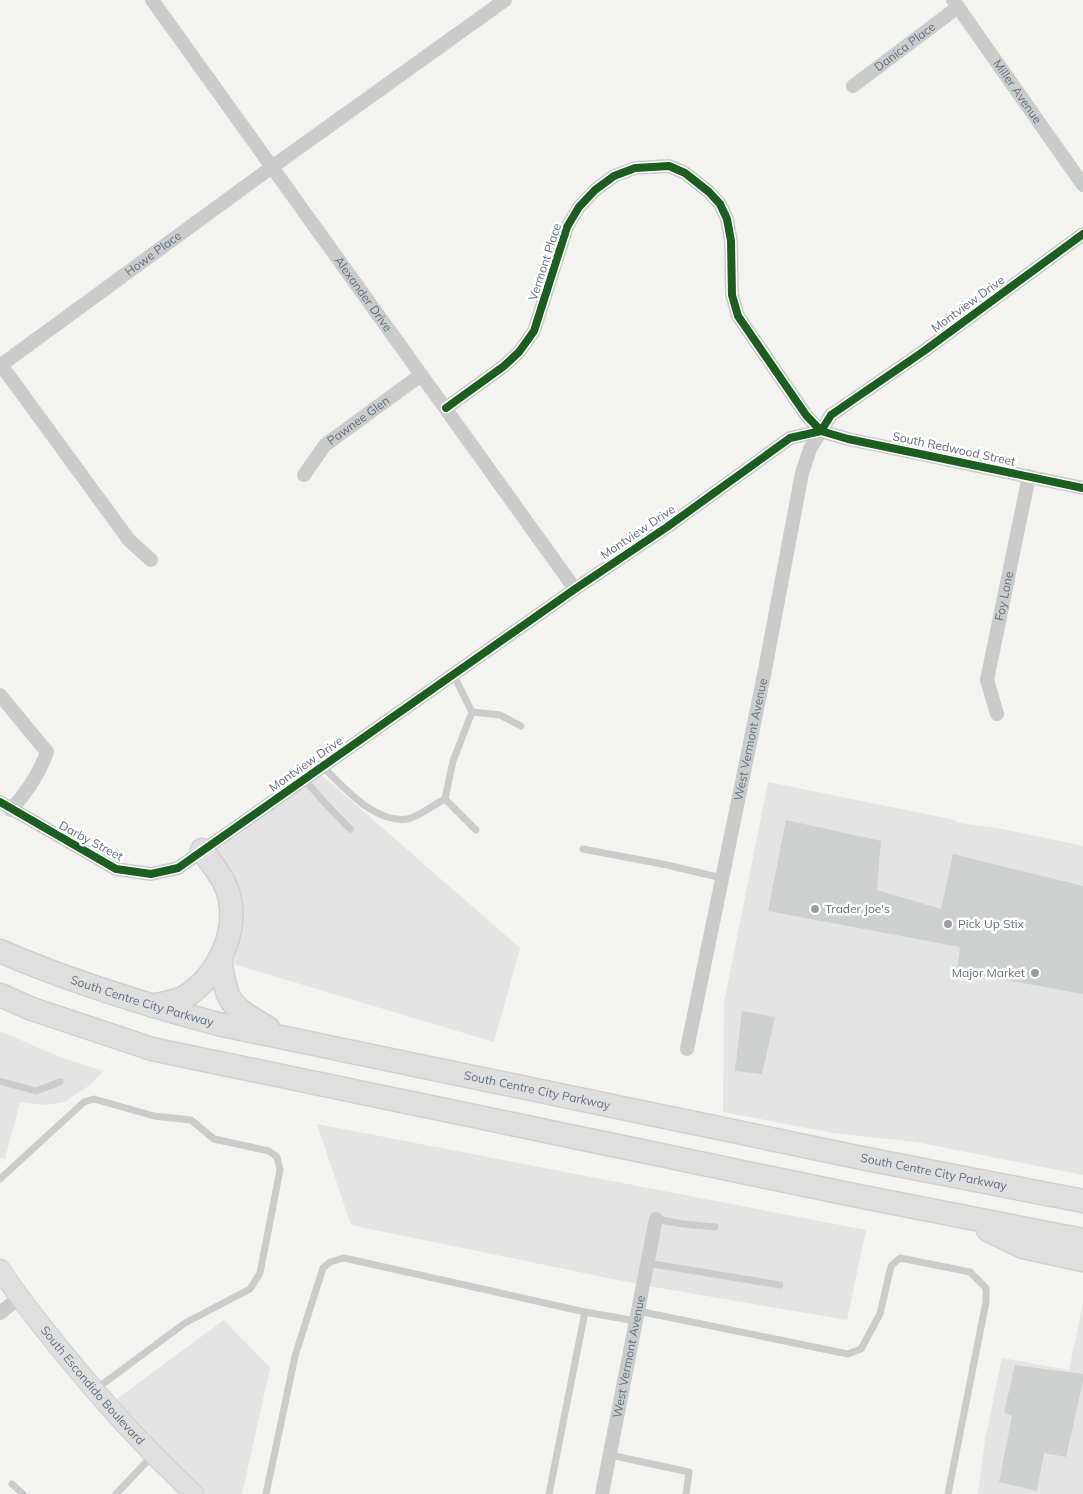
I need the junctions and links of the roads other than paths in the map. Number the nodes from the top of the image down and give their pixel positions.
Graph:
1 (152, 0) edge
2 (505, 0) edge
3 (955, 4) edge
4 (852, 86) dead end
5 (272, 167) junction
6 (1083, 185) edge
7 (1083, 234) edge
8 (421, 375) junction
9 (446, 408) junction
10 (821, 431) junction
11 (304, 475) dead end
12 (1029, 476) junction
13 (1083, 488) edge
14 (151, 560) dead end
15 (575, 589) junction
16 (453, 674) junction
17 (0, 695) edge
18 (472, 712) junction
19 (997, 714) dead end
20 (521, 726) dead end
21 (322, 766) junction
22 (304, 779) junction
23 (445, 799) junction
24 (6, 806) edge
25 (350, 829) dead end
26 (476, 830) dead end
27 (583, 849) dead end
28 (202, 850) junction
29 (722, 878) junction
30 (0, 951) edge
31 (220, 960) junction
32 (0, 995) edge
33 (152, 1007) junction
34 (287, 1038) junction
35 (687, 1049) dead end
36 (0, 1081) edge
37 (60, 1082) dead end
38 (0, 1179) edge
39 (1083, 1201) edge
40 (965, 1218) junction
41 (656, 1219) joint
42 (715, 1227) dead end
43 (1083, 1240) edge
44 (1083, 1260) edge
45 (647, 1263) junction
46 (0, 1269) edge
47 (780, 1285) dead end
48 (19, 1298) junction
49 (585, 1312) junction
50 (0, 1313) edge
51 (637, 1316) junction
52 (94, 1391) junction
53 (153, 1455) junction
54 (610, 1456) junction
55 (12, 1484) dead end
56 (22, 1494) edge
57 (116, 1494) edge
58 (194, 1494) edge
59 (266, 1494) edge
60 (548, 1494) edge
61 (602, 1494) edge
62 (686, 1494) edge
63 (948, 1494) edge

1 - 5 street, Alexander Drive
2 - 5 street, Howe Place
3 - 4 street, Danica Place
3 - 6 street, Miller Avenue
5 - 8 street, Alexander Drive
5 - 14 street, Howe Place
7 - 10 street, Montview Drive
8 - 9 street, Alexander Drive
8 - 11 street, Pawnee Glen
9 - 10 street, Vermont Place
9 - 15 street, Alexander Drive
10 - 12 street, South Redwood Street
10 - 15 street, Montview Drive
10 - 29 street, West Vermont Avenue
12 - 13 street, South Redwood Street
12 - 19 street, Foy Lane
15 - 16 street, Montview Drive
16 - 18 lane
16 - 21 street, Montview Drive
17 - 24 street
18 - 20 lane
18 - 23 lane
21 - 22 street, Montview Drive
21 - 23 lane
22 - 25 lane
22 - 28 street, Montview Drive
23 - 26 lane
24 - 28 street, Darby Street
27 - 29 lane
28 - 31 highway
29 - 35 street, West Vermont Avenue
30 - 33 highway, South Centre City Parkway
31 - 33 highway
31 - 34 highway
32 - 40 highway
33 - 34 highway, South Centre City Parkway
34 - 39 highway, South Centre City Parkway
36 - 37 lane
38 - 52 lane
40 - 43 highway
40 - 44 highway
41 - 42 lane
41 - 45 street, West Vermont Avenue
45 - 47 lane
45 - 51 street, West Vermont Avenue
46 - 48 main road, South Escondido Boulevard
48 - 50 street
48 - 52 main road, South Escondido Boulevard
49 - 51 lane
49 - 59 lane
49 - 60 lane
51 - 54 street, West Vermont Avenue
51 - 63 lane
52 - 53 main road, South Escondido Boulevard
53 - 57 lane
53 - 58 main road, South Escondido Boulevard
54 - 61 street, West Vermont Avenue
54 - 62 lane
55 - 56 lane

